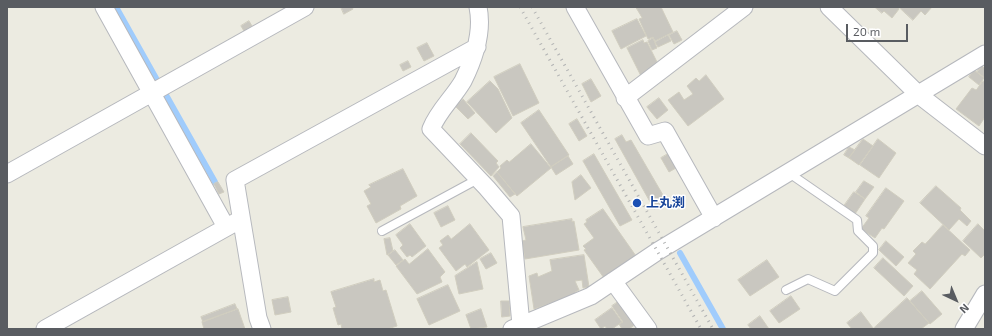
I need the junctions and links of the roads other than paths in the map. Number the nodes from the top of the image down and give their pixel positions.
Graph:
1 (104, 7) edge
2 (305, 7) edge
3 (478, 7) edge
4 (575, 7) edge
5 (744, 7) edge
6 (829, 7) edge
7 (477, 47) junction
8 (985, 54) edge
9 (152, 94) junction
10 (919, 95) junction
11 (625, 98) junction
12 (985, 146) edge
13 (789, 173) junction
14 (7, 174) edge
15 (478, 179) junction
16 (241, 218) junction
17 (714, 218) junction
18 (226, 227) junction
19 (382, 231) dead end
20 (613, 281) junction
21 (786, 290) dead end
22 (985, 294) edge
23 (517, 327) edge
24 (45, 329) edge
25 (262, 329) edge
26 (648, 329) edge
27 (964, 329) edge

1 - 9 street
2 - 9 street
3 - 7 street
4 - 11 street
5 - 11 street
6 - 10 street
7 - 15 street
7 - 16 street
8 - 10 street
9 - 14 street
9 - 18 street
10 - 12 street
10 - 13 street
11 - 17 street
13 - 17 street
13 - 21 lane
15 - 19 lane
15 - 23 street
16 - 18 street
16 - 25 street
17 - 20 street
18 - 24 street
20 - 23 street
20 - 26 street
22 - 27 street

